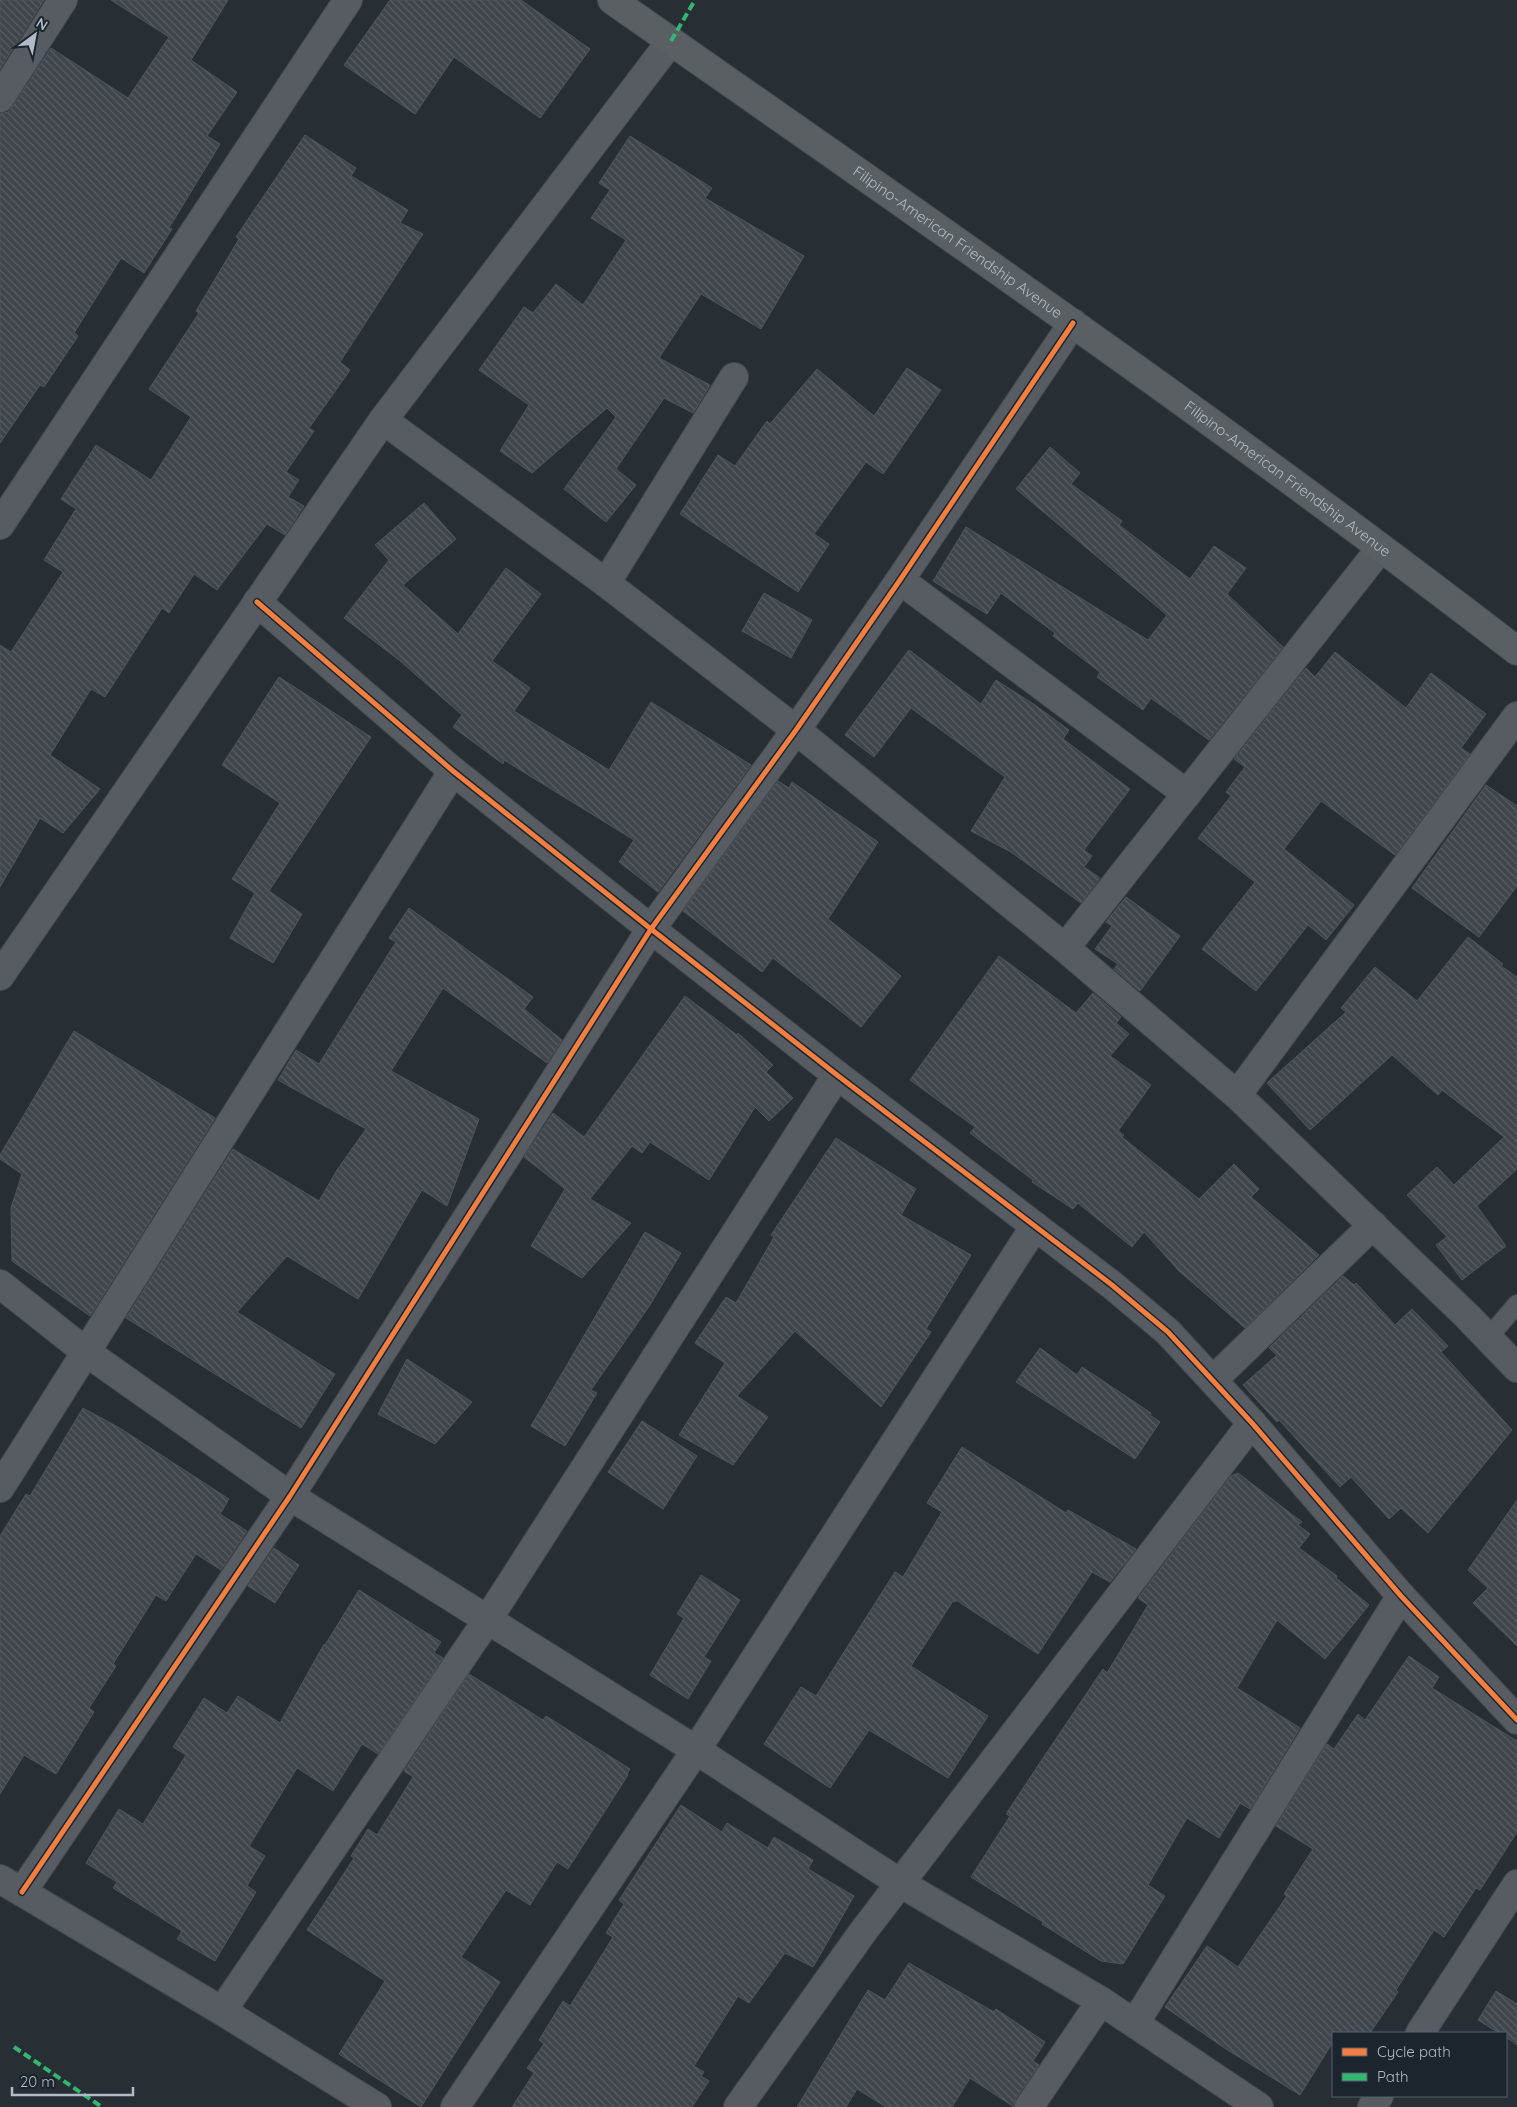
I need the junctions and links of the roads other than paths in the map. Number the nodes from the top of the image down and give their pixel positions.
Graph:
1 (63, 0) edge
2 (348, 0) edge
3 (612, 0) edge
4 (671, 41) junction
5 (0, 98) edge
6 (1073, 322) junction
7 (734, 377) dead end
8 (383, 420) junction
9 (0, 525) edge
10 (1380, 549) junction
11 (900, 580) junction
12 (606, 584) junction
13 (257, 602) junction
14 (1517, 651) edge
15 (1517, 716) edge
16 (796, 730) junction
17 (453, 771) junction
18 (1187, 794) junction
19 (651, 929) junction
20 (1065, 948) junction
21 (0, 976) edge
22 (837, 1075) junction
23 (1237, 1095) junction
24 (1373, 1225) junction
25 (1035, 1226) junction
26 (0, 1284) edge
27 (1517, 1304) edge
28 (1488, 1338) junction
29 (86, 1352) junction
30 (1517, 1368) edge
31 (1213, 1380) junction
32 (1252, 1424) junction
33 (0, 1488) edge
34 (290, 1496) junction
35 (1402, 1596) junction
36 (488, 1619) junction
37 (1517, 1720) edge
38 (696, 1750) junction
39 (900, 1883) junction
40 (1517, 1884) edge
41 (11, 1885) edge
42 (1101, 2001) junction
43 (222, 2012) junction
44 (1135, 2023) junction
45 (1421, 2032) edge
46 (377, 2107) edge
47 (455, 2107) edge
48 (738, 2107) edge
49 (1029, 2107) edge
50 (1259, 2107) edge

1 - 5 street
2 - 9 street
3 - 4 main road, Filipino-American Friendship Avenue
4 - 6 main road, Filipino-American Friendship Avenue
4 - 8 street
6 - 10 main road, Filipino-American Friendship Avenue
6 - 11 street
7 - 12 street
8 - 12 street
8 - 13 street
10 - 14 main road, Filipino-American Friendship Avenue
10 - 18 street
11 - 16 street
11 - 18 street
12 - 16 street
13 - 17 street
13 - 21 street
15 - 23 street
16 - 19 street
16 - 20 street
17 - 19 street
17 - 29 street
18 - 20 street
19 - 22 street
19 - 34 street
20 - 23 street
22 - 25 street
22 - 36 street
23 - 24 street
24 - 28 street
24 - 31 street
25 - 31 street
25 - 38 street
26 - 29 street
27 - 28 lane
28 - 30 street
29 - 33 street
29 - 34 street
31 - 32 street
32 - 35 street
32 - 39 street
34 - 36 street
34 - 41 street
35 - 37 street
35 - 44 street
36 - 38 street
36 - 43 street
38 - 39 street
38 - 47 street
39 - 42 street
39 - 48 street
40 - 45 street
41 - 43 street
42 - 44 street
42 - 49 street
43 - 46 street
44 - 50 street

